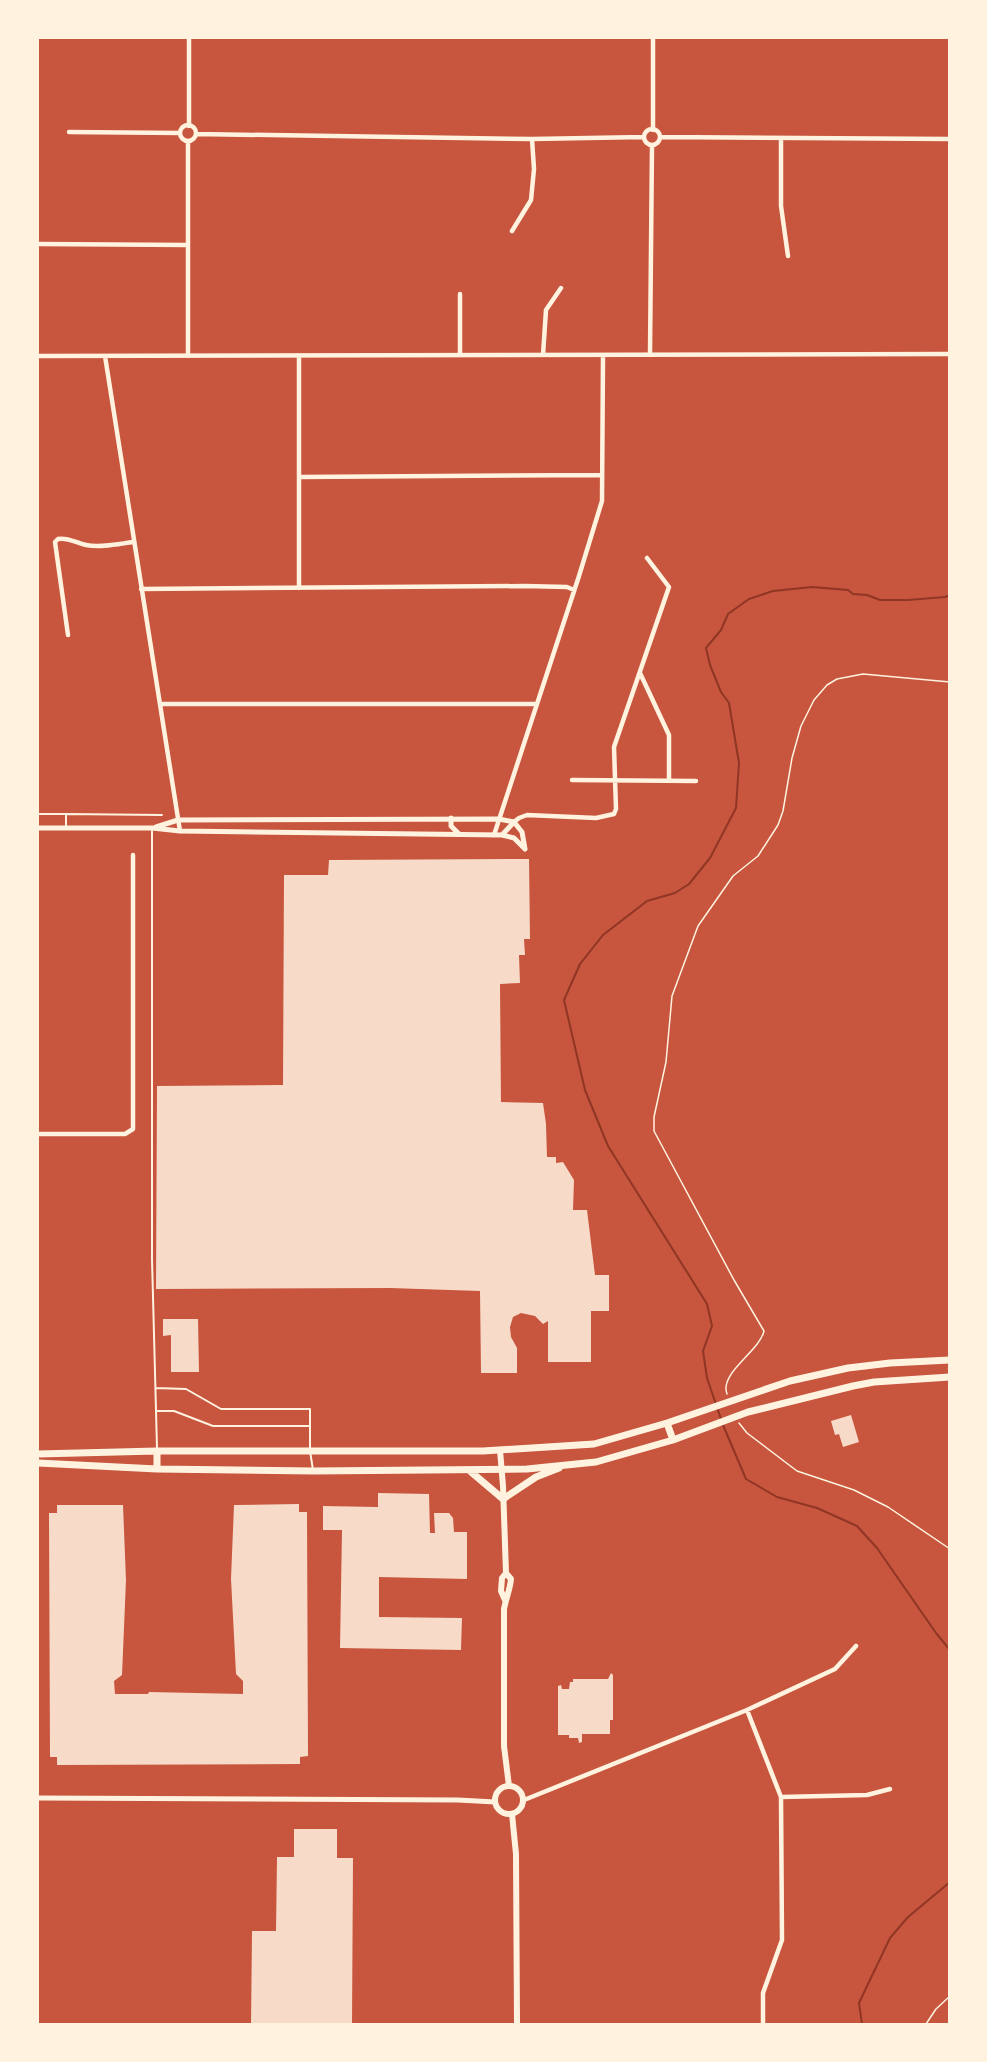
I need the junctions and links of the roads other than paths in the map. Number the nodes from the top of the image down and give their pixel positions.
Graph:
1 (189, 38) edge
2 (653, 38) edge
3 (189, 126) junction
4 (653, 130) junction
5 (69, 132) dead end
6 (180, 133) junction
7 (196, 134) junction
8 (644, 137) junction
9 (660, 137) junction
10 (532, 138) junction
11 (781, 139) junction
12 (950, 139) edge
13 (188, 141) junction
14 (652, 145) junction
15 (512, 231) dead end
16 (38, 244) edge
17 (188, 245) junction
18 (788, 256) dead end
19 (561, 288) dead end
20 (460, 294) dead end
21 (650, 354) junction
22 (950, 354) edge
23 (460, 355) junction
24 (543, 355) junction
25 (38, 356) edge
26 (105, 356) junction
27 (188, 356) junction
28 (299, 356) junction
29 (603, 356) junction
30 (602, 475) junction
31 (299, 477) junction
32 (133, 542) junction
33 (647, 558) dead end
34 (299, 588) junction
35 (141, 589) junction
36 (574, 590) junction
37 (68, 635) dead end
38 (640, 673) junction
39 (160, 704) junction
40 (536, 704) junction
41 (572, 780) dead end
42 (615, 780) junction
43 (669, 781) junction
44 (696, 781) dead end
45 (38, 814) edge
46 (66, 814) junction
47 (162, 815) dead end
48 (451, 818) junction
49 (499, 819) junction
50 (178, 820) junction
51 (514, 822) junction
52 (38, 828) edge
53 (66, 828) junction
54 (152, 828) junction
55 (180, 831) junction
56 (459, 834) junction
57 (494, 835) junction
58 (502, 835) junction
59 (133, 855) dead end
60 (38, 1134) edge
61 (950, 1360) edge
62 (950, 1377) edge
63 (156, 1388) junction
64 (156, 1411) junction
65 (667, 1423) junction
66 (310, 1426) junction
67 (673, 1440) junction
68 (500, 1450) junction
69 (157, 1451) junction
70 (310, 1451) junction
71 (38, 1454) edge
72 (38, 1463) edge
73 (569, 1465) junction
74 (157, 1469) junction
75 (502, 1470) junction
76 (314, 1471) junction
77 (470, 1471) junction
78 (503, 1499) junction
79 (856, 1646) dead end
80 (747, 1710) junction
81 (509, 1786) junction
82 (890, 1789) dead end
83 (781, 1797) junction
84 (38, 1798) edge
85 (524, 1800) junction
86 (495, 1803) junction
87 (512, 1814) junction
88 (517, 2025) edge
89 (763, 2025) edge

1 - 3 street
2 - 4 street
3 - 6 street
3 - 7 street
4 - 8 street
4 - 9 street
5 - 6 street
6 - 13 street
7 - 10 street
7 - 13 street
8 - 10 street
8 - 14 street
9 - 11 street
9 - 14 street
10 - 15 street
11 - 12 street
11 - 18 street
13 - 17 street
14 - 21 street
16 - 17 street
17 - 27 street
19 - 24 street
20 - 23 street
21 - 22 street
21 - 29 street
23 - 24 street
23 - 28 street
24 - 29 street
25 - 26 street
26 - 27 street
26 - 32 street
27 - 28 street
28 - 31 street
29 - 30 street
30 - 31 street
30 - 36 street
31 - 34 street
32 - 35 street
32 - 37 street
33 - 38 street
34 - 35 street
34 - 36 street
35 - 39 street
36 - 40 street
38 - 42 street
38 - 43 street
39 - 40 street
39 - 50 street
40 - 49 street
41 - 42 street
42 - 43 street
42 - 51 street
43 - 44 street
45 - 46 lane
46 - 47 lane
46 - 53 lane
48 - 49 street
48 - 50 street
48 - 56 street
49 - 51 street
49 - 57 street
50 - 54 street
50 - 55 street
51 - 58 street
51 - 58 street
52 - 53 street
53 - 54 street
54 - 55 street
54 - 63 lane
55 - 56 street
56 - 57 street
57 - 58 street
59 - 60 street
61 - 65 main road
62 - 67 main road
63 - 64 lane
63 - 66 lane
64 - 66 lane
64 - 69 lane
65 - 67 main road
65 - 68 main road
66 - 70 lane
67 - 73 main road
68 - 70 main road
68 - 75 main road
69 - 70 main road
69 - 71 main road
69 - 74 main road
70 - 76 lane
72 - 74 main road
73 - 75 main road
73 - 78 main road
74 - 76 main road
75 - 77 main road
75 - 78 main road
76 - 77 main road
77 - 78 main road
78 - 81 main road
79 - 80 street
80 - 83 street
80 - 85 street
81 - 85 main road
81 - 86 main road
82 - 83 street
83 - 89 street
84 - 86 street
85 - 87 main road
86 - 87 main road
87 - 88 main road

